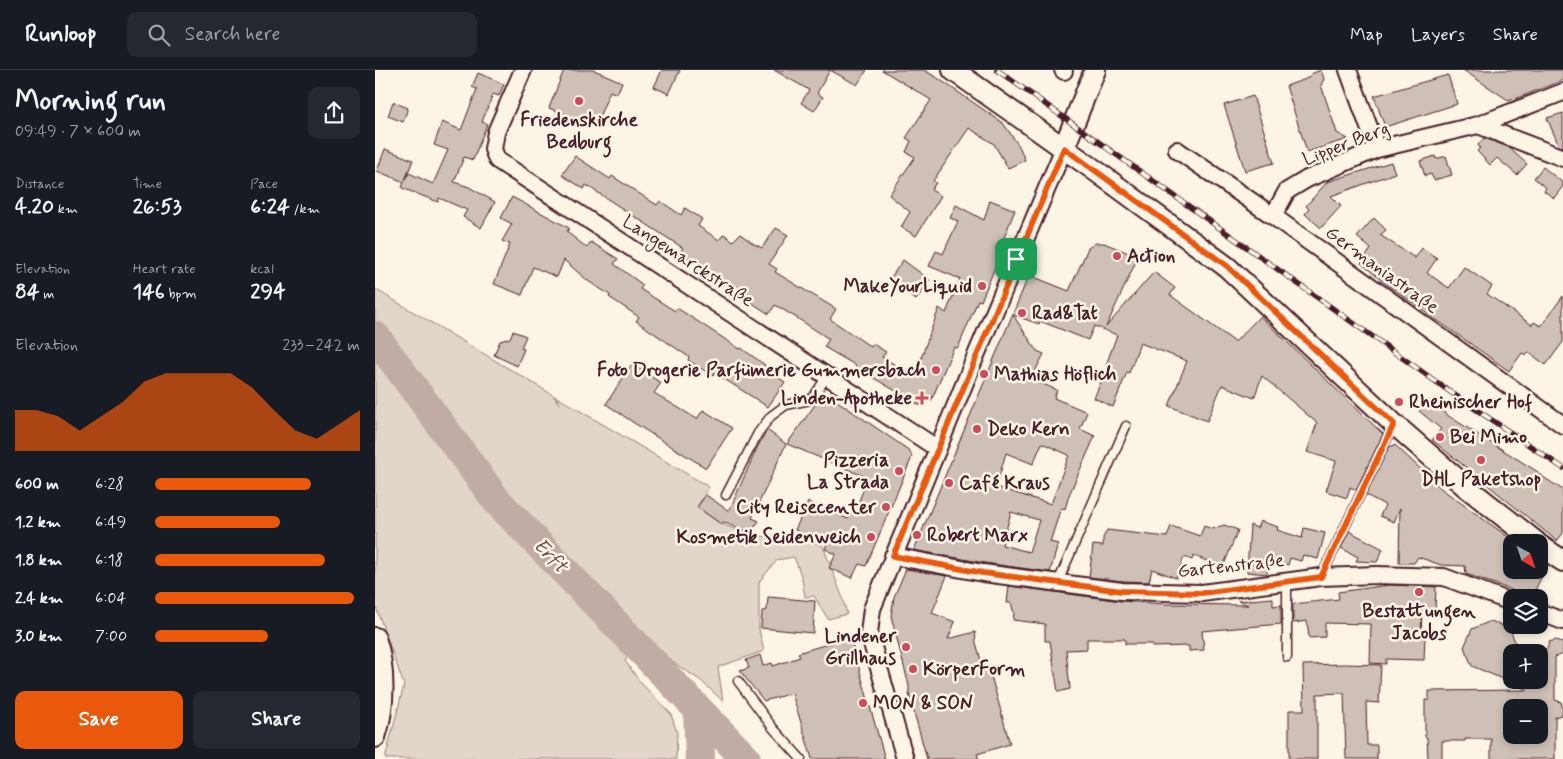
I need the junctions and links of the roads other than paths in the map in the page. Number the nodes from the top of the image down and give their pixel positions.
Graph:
1 (523, 70) edge
2 (953, 70) edge
3 (1095, 70) edge
4 (1348, 70) edge
5 (1563, 92) edge
6 (1478, 125) junction
7 (1064, 148) junction
8 (1377, 149) junction
9 (1177, 150) dead end
10 (1563, 158) edge
11 (1273, 216) junction
12 (827, 376) junction
13 (1394, 424) junction
14 (1563, 424) edge
15 (1126, 426) dead end
16 (938, 449) junction
17 (726, 495) dead end
18 (1525, 534) edge
19 (1548, 551) edge
20 (893, 556) junction
21 (1563, 561) edge
22 (1321, 577) junction
23 (1058, 582) junction
24 (1287, 582) junction
25 (1503, 599) edge
26 (1548, 615) edge
27 (1563, 621) edge
28 (375, 638) edge
29 (1287, 657) dead end
30 (738, 681) dead end
31 (375, 737) edge
32 (801, 759) edge
33 (905, 759) edge

1 - 12 street, Langemarckstraße
2 - 7 street
3 - 7 street
4 - 8 street
5 - 6 street, Lipper Berg
6 - 8 street, Lipper Berg
6 - 10 street
7 - 13 street
7 - 16 street
8 - 11 street, Lipper Berg
9 - 11 street, Germaniastraße
11 - 14 street, Germaniastraße
12 - 16 street, Langemarckstraße
12 - 17 lane
13 - 18 street
13 - 22 lane
15 - 23 lane
16 - 20 street
19 - 21 street
20 - 23 street, Gartenstraße
20 - 33 street
22 - 24 street, Gartenstraße
22 - 25 street, Gartenstraße
23 - 24 street, Gartenstraße
24 - 29 lane
26 - 27 street
28 - 31 street
30 - 32 lane

